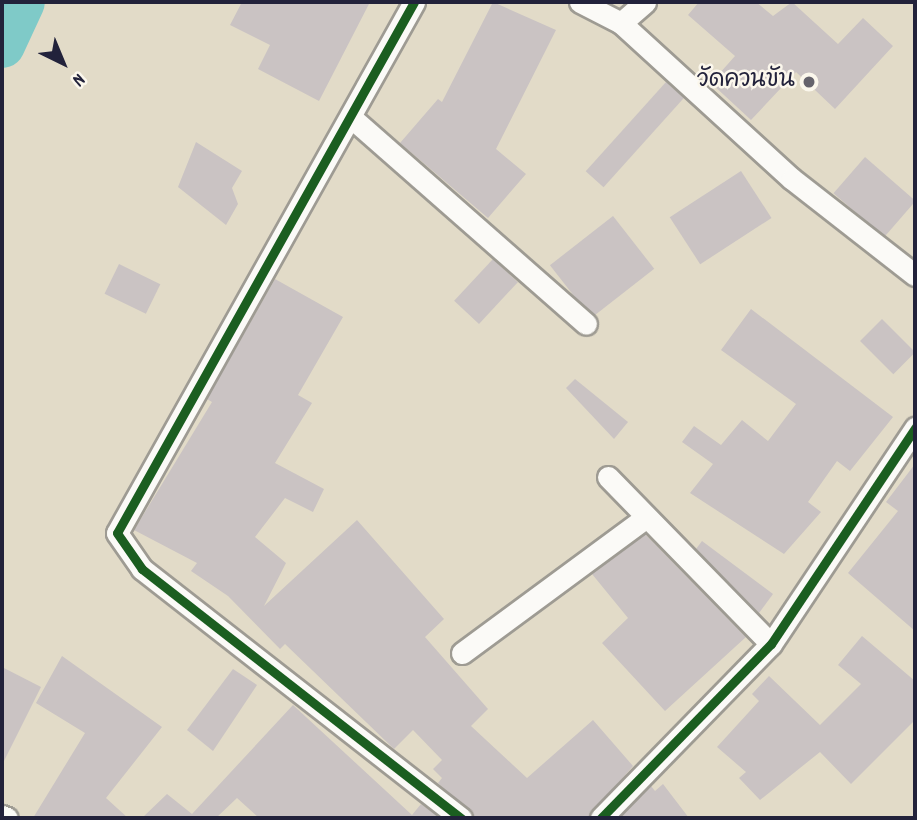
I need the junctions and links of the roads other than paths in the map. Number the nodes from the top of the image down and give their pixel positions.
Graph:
1 (414, 2) edge
2 (580, 2) edge
3 (645, 2) edge
4 (621, 23) junction
5 (353, 119) junction
6 (915, 275) edge
7 (586, 324) dead end
8 (915, 428) edge
9 (608, 477) dead end
10 (645, 518) junction
11 (771, 644) junction
12 (462, 653) dead end
13 (2, 816) edge
14 (7, 818) edge
15 (461, 818) edge
16 (601, 818) edge

1 - 5 street
2 - 4 street
3 - 4 street
4 - 6 street
5 - 7 street
5 - 15 street
8 - 11 street
9 - 10 street
10 - 11 street
10 - 12 street
11 - 16 street
13 - 14 street

